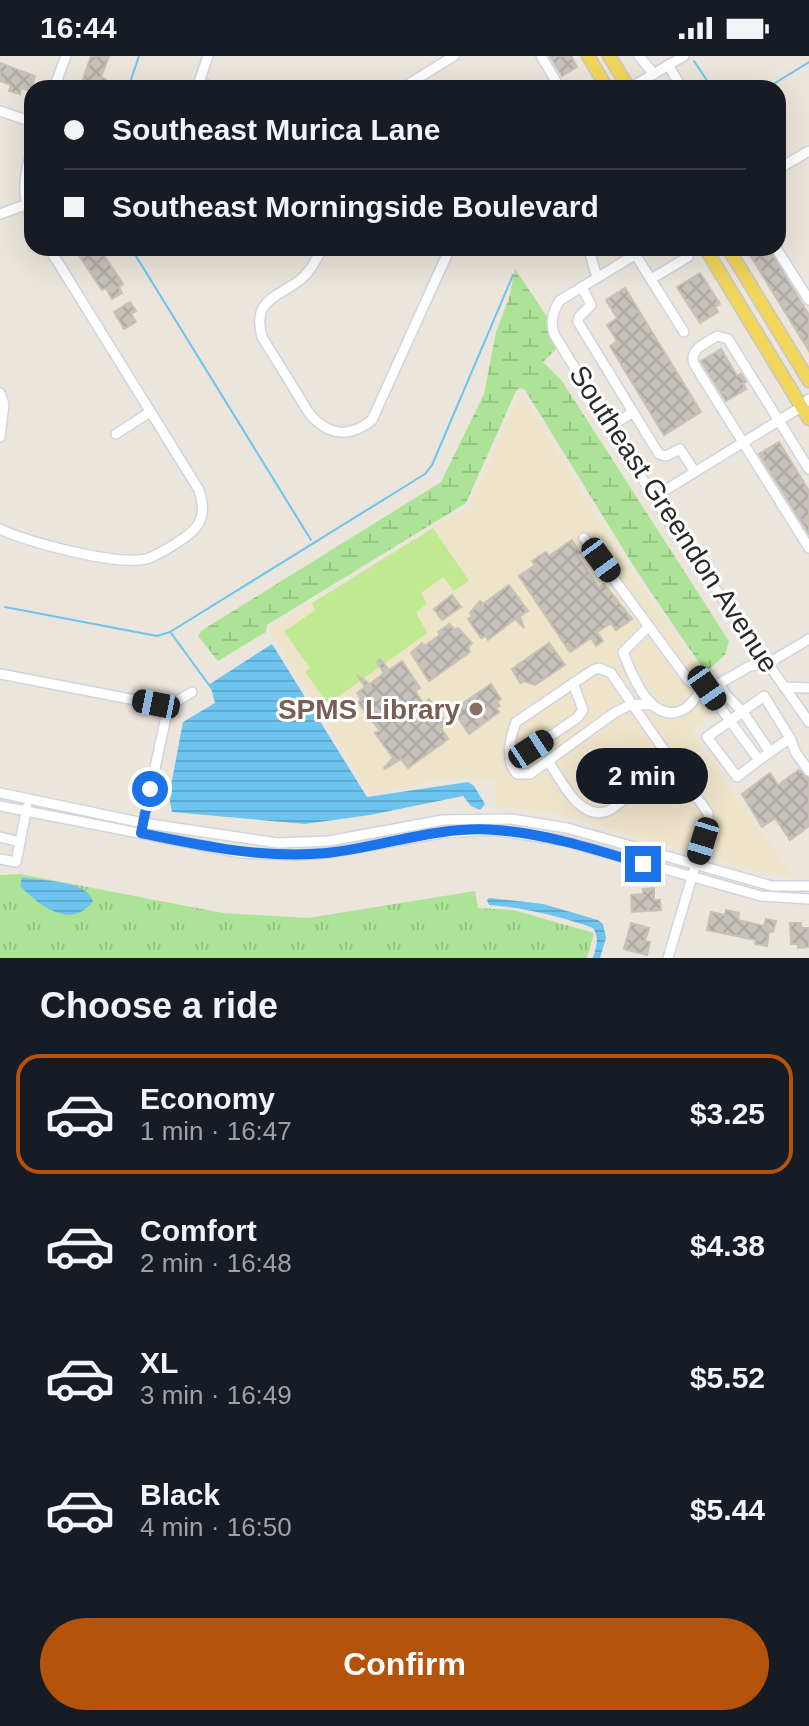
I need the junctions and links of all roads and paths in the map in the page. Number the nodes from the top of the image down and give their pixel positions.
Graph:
1 (66, 56) edge
2 (208, 56) edge
3 (454, 56) edge
4 (541, 56) edge
5 (588, 56) edge
6 (609, 56) edge
7 (639, 56) edge
8 (684, 56) edge
9 (668, 65) junction
10 (654, 74) junction
11 (57, 80) edge
12 (200, 80) edge
13 (415, 80) edge
14 (555, 80) edge
15 (602, 80) edge
16 (624, 80) edge
17 (643, 80) edge
18 (677, 80) edge
19 (0, 111) edge
20 (24, 119) edge
21 (808, 154) edge
22 (786, 165) edge
23 (24, 205) edge
24 (0, 214) edge
25 (54, 256) edge
26 (318, 256) edge
27 (446, 256) edge
28 (592, 256) edge
29 (632, 256) edge
30 (636, 256) edge
31 (710, 256) edge
32 (733, 256) edge
33 (781, 256) edge
34 (688, 257) dead end
35 (598, 277) junction
36 (651, 279) junction
37 (582, 287) junction
38 (809, 300) edge
39 (684, 332) dead end
40 (809, 381) edge
41 (0, 393) edge
42 (805, 403) edge
43 (150, 412) junction
44 (633, 412) junction
45 (809, 419) edge
46 (779, 420) junction
47 (610, 427) junction
48 (116, 434) dead end
49 (0, 437) edge
50 (743, 442) junction
51 (809, 469) edge
52 (695, 472) junction
53 (654, 497) junction
54 (0, 529) edge
55 (584, 538) dead end
56 (809, 548) edge
57 (649, 626) junction
58 (809, 639) edge
59 (767, 664) junction
60 (0, 674) edge
61 (573, 683) junction
62 (719, 684) junction
63 (784, 687) junction
64 (705, 688) junction
65 (809, 688) edge
66 (192, 692) dead end
67 (632, 704) junction
68 (653, 705) junction
69 (163, 710) junction
70 (743, 712) junction
71 (730, 721) junction
72 (809, 722) edge
73 (790, 738) junction
74 (511, 748) junction
75 (770, 752) junction
76 (759, 760) junction
77 (548, 761) junction
78 (673, 763) junction
79 (809, 771) edge
80 (0, 793) edge
81 (29, 800) junction
82 (0, 806) edge
83 (26, 811) junction
84 (430, 821) junction
85 (142, 828) junction
86 (567, 828) junction
87 (433, 834) junction
88 (0, 837) edge
89 (565, 841) junction
90 (20, 842) junction
91 (296, 843) junction
92 (296, 855) junction
93 (0, 859) edge
94 (696, 863) junction
95 (692, 878) junction
96 (809, 886) edge
97 (809, 899) edge
98 (668, 958) edge

1 - 11 street
2 - 12 street
3 - 13 street
4 - 14 street
5 - 15 main road
6 - 16 main road
7 - 10 street
8 - 9 street
9 - 10 street
9 - 18 street
10 - 17 street
19 - 20 street
21 - 22 street
23 - 24 street
25 - 43 street
26 - 27 street
28 - 35 street
29 - 35 street
30 - 36 street
31 - 42 main road
32 - 40 main road
33 - 38 street
34 - 36 street
35 - 37 street
36 - 39 street
37 - 44 street
37 - 47 street, Southeast Greendon Avenue
41 - 49 street
42 - 45 main road
42 - 46 street
43 - 48 street
43 - 54 street
44 - 47 street
44 - 52 street
46 - 50 street
46 - 50 street
46 - 51 street
47 - 53 street, Southeast Greendon Avenue
50 - 52 street
50 - 56 street
52 - 53 street
53 - 59 street, Southeast Greendon Avenue
55 - 57 street
57 - 64 street
57 - 68 street
58 - 59 street
59 - 62 street
59 - 63 street, Southeast Greendon Avenue
60 - 69 street
61 - 67 street
61 - 74 street
61 - 74 street
62 - 64 street
62 - 70 street
63 - 65 street
63 - 72 street, Southeast Greendon Avenue
64 - 68 street
64 - 71 street
66 - 69 street
67 - 68 street
67 - 77 street
67 - 78 street
69 - 85 street
70 - 71 street
70 - 73 street
70 - 75 street
71 - 76 street
71 - 76 street
73 - 75 street
73 - 79 street
74 - 77 street
75 - 76 street
77 - 78 street
78 - 94 street
80 - 81 street
81 - 83 street
81 - 85 street
82 - 83 street
83 - 85 street
83 - 90 street
84 - 86 street
84 - 87 street
84 - 91 street
85 - 91 street
85 - 92 street
86 - 89 street
86 - 94 street
87 - 89 street
87 - 92 street
88 - 90 street
89 - 95 street
90 - 93 street
91 - 92 street
94 - 95 street
94 - 96 street
95 - 97 street
95 - 98 street

